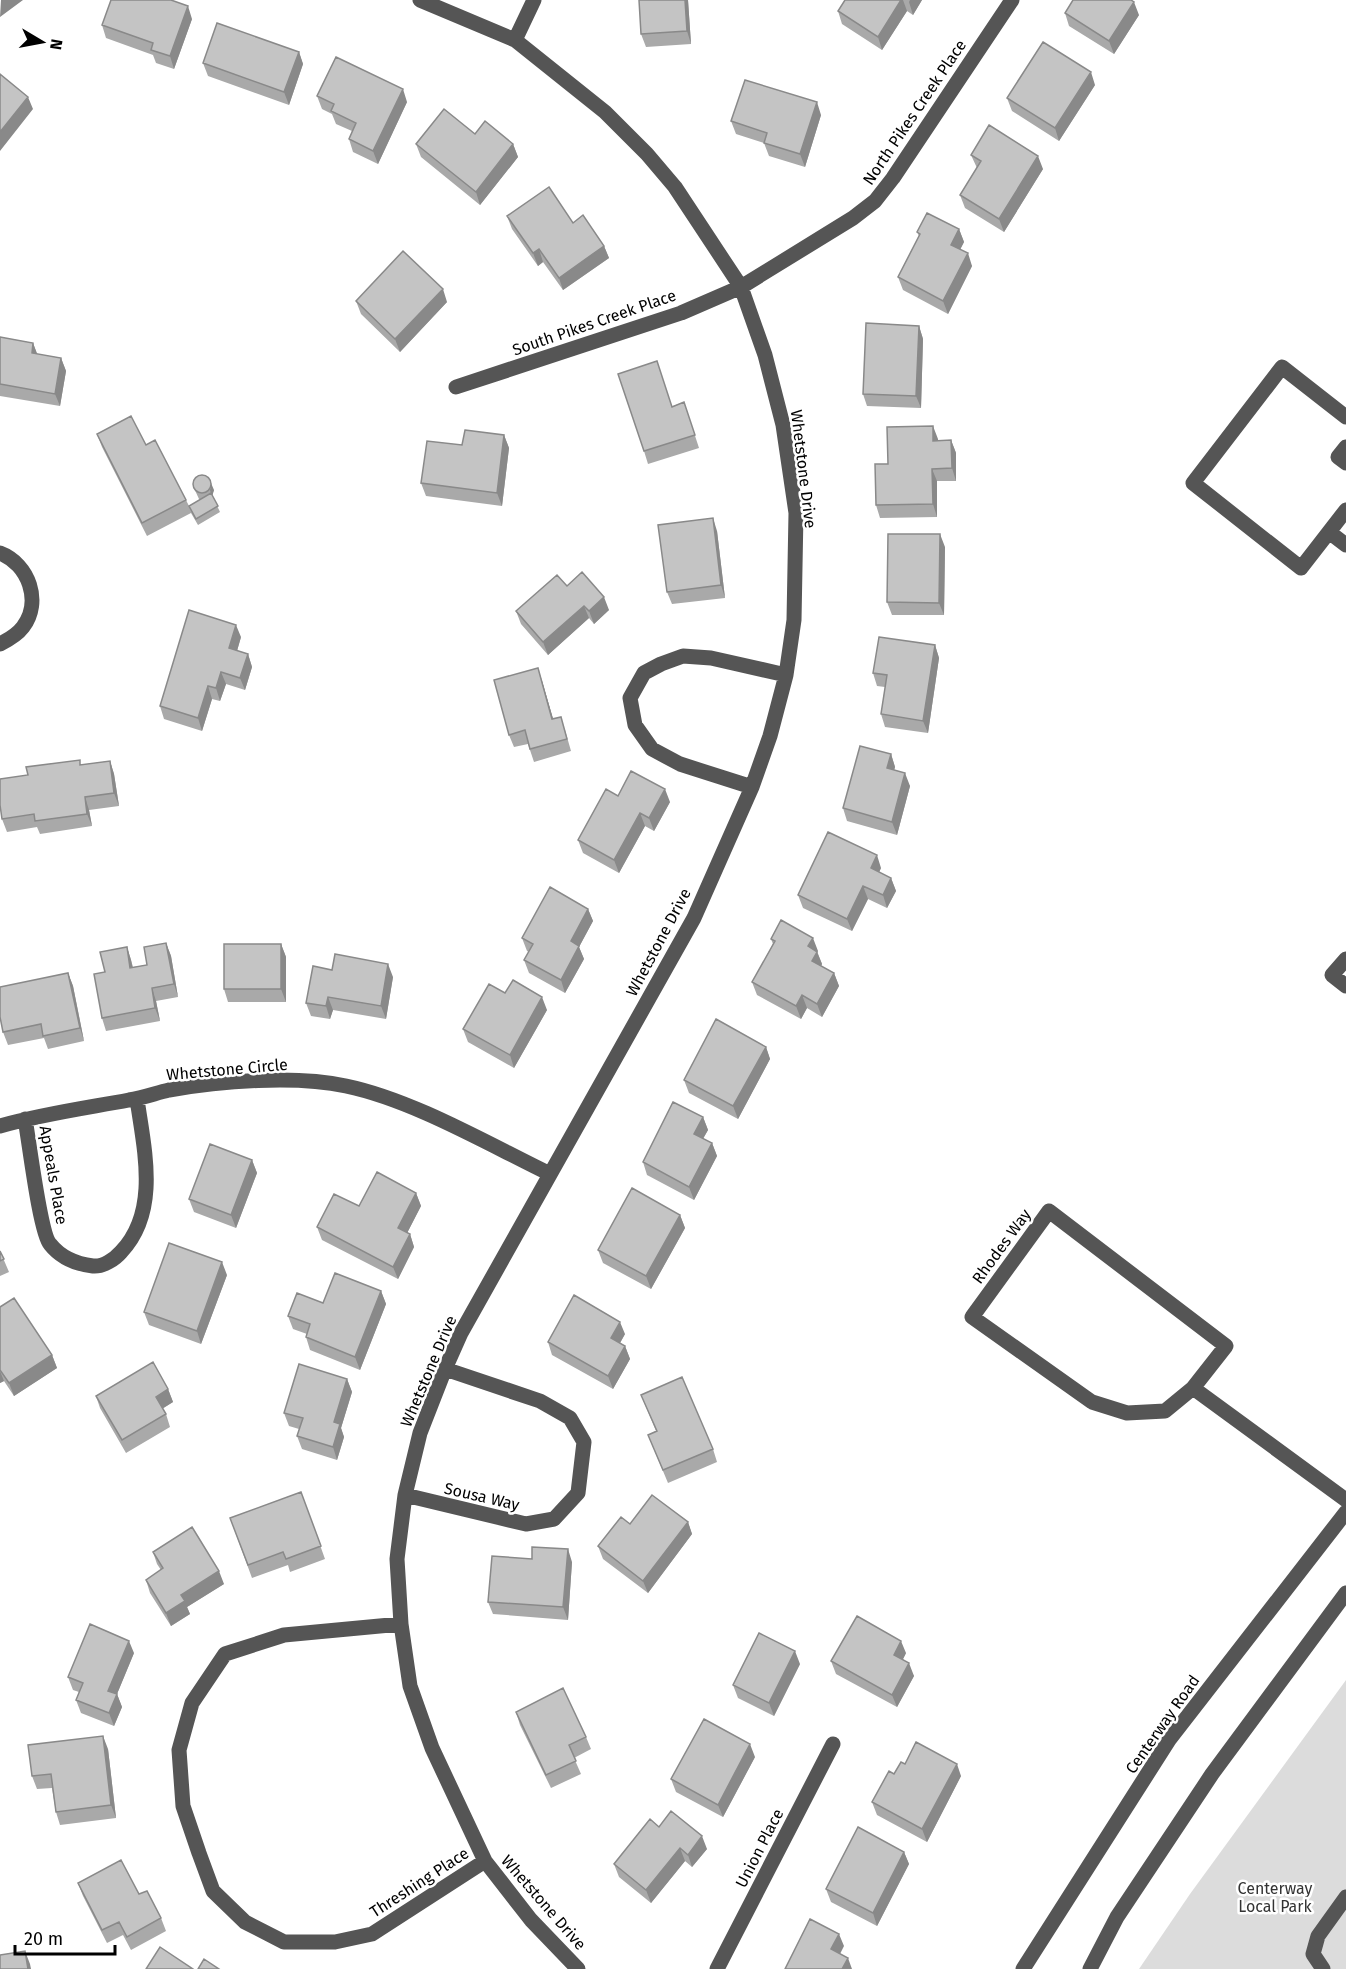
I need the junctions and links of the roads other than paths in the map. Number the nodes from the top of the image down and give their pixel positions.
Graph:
1 (420, 0) edge
2 (534, 0) edge
3 (1012, 0) edge
4 (515, 40) junction
5 (741, 286) junction
6 (456, 387) dead end
7 (1346, 417) edge
8 (1346, 447) edge
9 (1346, 463) edge
10 (1346, 510) edge
11 (1329, 532) junction
12 (1346, 545) edge
13 (0, 553) edge
14 (0, 644) edge
15 (786, 675) junction
16 (752, 787) junction
17 (1346, 958) edge
18 (1346, 986) edge
19 (137, 1099) junction
20 (26, 1119) junction
21 (0, 1126) edge
22 (550, 1174) junction
23 (445, 1369) junction
24 (1193, 1389) junction
25 (405, 1495) junction
26 (1346, 1500) edge
27 (1346, 1512) edge
28 (1346, 1593) edge
29 (401, 1624) junction
30 (832, 1744) dead end
31 (485, 1861) junction
32 (1346, 1897) edge
33 (578, 1969) edge
34 (717, 1969) edge
35 (1023, 1969) edge
36 (1090, 1969) edge
37 (1323, 1969) edge

1 - 4 street, Whetstone Drive
2 - 4 street
3 - 5 street, North Pikes Creek Place
4 - 5 street, Whetstone Drive
5 - 6 street, South Pikes Creek Place
5 - 15 street, Whetstone Drive
7 - 11 street
8 - 9 street
10 - 11 street
11 - 12 street
13 - 14 street
15 - 16 street, Whetstone Drive
15 - 16 street
16 - 22 street, Whetstone Drive
17 - 18 street
19 - 20 street, Whetstone Circle
19 - 20 street, Appeals Place
19 - 22 street, Whetstone Circle
20 - 21 street, Whetstone Circle
22 - 23 street, Whetstone Drive
23 - 25 street, Whetstone Drive
23 - 25 street, Sousa Way
24 - 24 street, Rhodes Way
24 - 26 street
25 - 29 street, Whetstone Drive
27 - 35 street, Centerway Road
28 - 36 street
29 - 31 street, Whetstone Drive
29 - 31 street, Threshing Place
30 - 34 street, Union Place
31 - 33 street, Whetstone Drive
32 - 37 street

